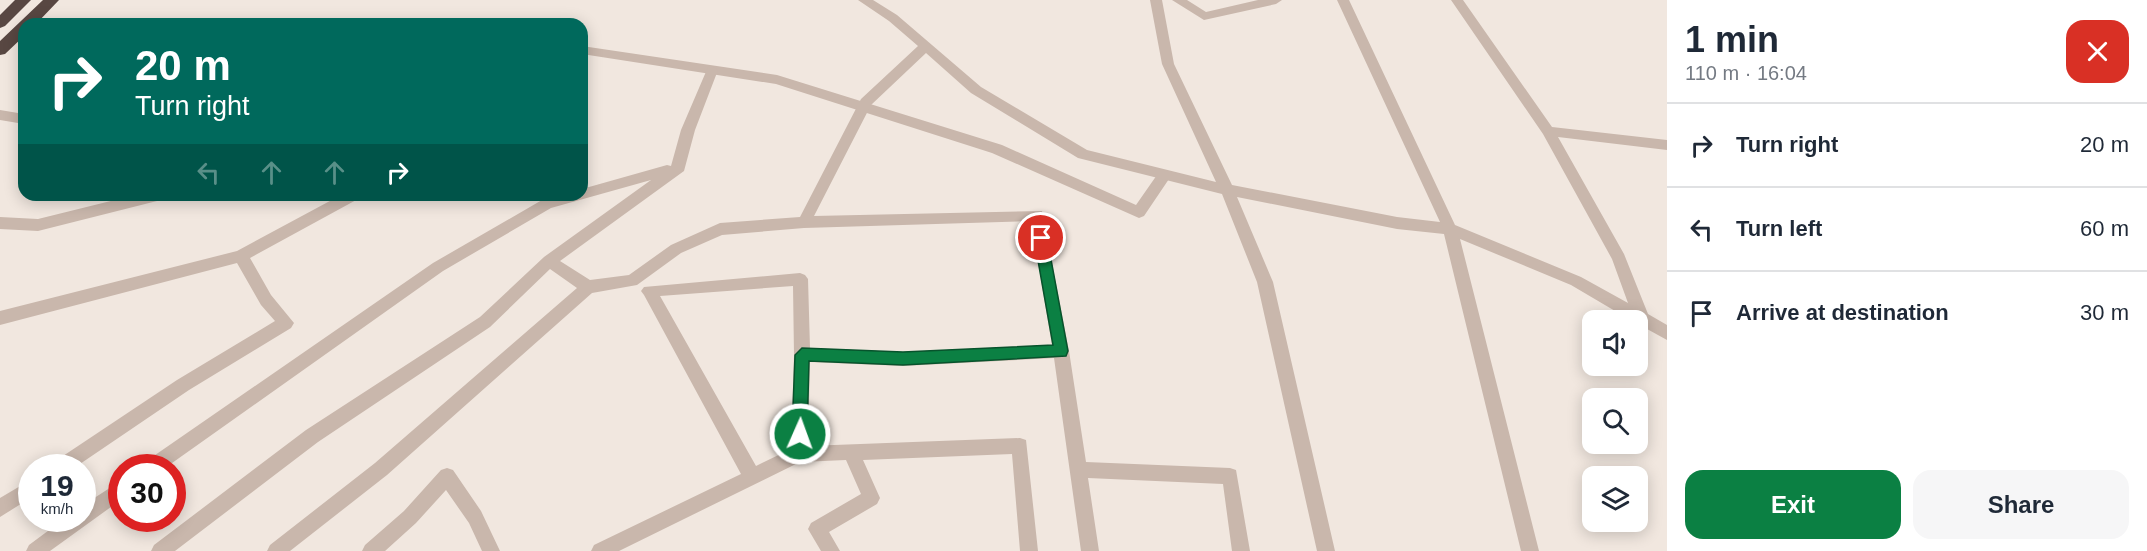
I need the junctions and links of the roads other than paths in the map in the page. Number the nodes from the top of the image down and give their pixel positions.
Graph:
1 (24, 0) edge
2 (52, 0) edge
3 (864, 0) edge
4 (1156, 0) edge
5 (1178, 0) edge
6 (1276, 0) edge
7 (1343, 0) edge
8 (1457, 0) edge
9 (33, 18) edge
10 (0, 22) edge
11 (18, 33) edge
12 (926, 46) junction
13 (0, 50) edge
14 (588, 51) edge
15 (712, 70) junction
16 (863, 109) junction
17 (0, 115) edge
18 (18, 118) edge
19 (1548, 131) junction
20 (1667, 145) edge
21 (679, 167) junction
22 (1164, 176) junction
23 (1227, 190) junction
24 (588, 192) edge
25 (133, 201) edge
26 (342, 201) edge
27 (557, 201) edge
28 (804, 222) junction
29 (0, 223) edge
30 (1450, 229) junction
31 (241, 256) junction
32 (549, 261) junction
33 (588, 287) junction
34 (1626, 310) edge
35 (1639, 310) edge
36 (0, 318) edge
37 (1648, 322) edge
38 (1667, 333) edge
39 (1061, 351) junction
40 (802, 355) junction
41 (851, 452) junction
42 (81, 454) edge
43 (171, 454) edge
44 (799, 454) junction
45 (1080, 470) junction
46 (751, 475) junction
47 (18, 496) edge
48 (0, 508) edge
49 (61, 532) edge
50 (35, 551) edge
51 (160, 551) edge
52 (276, 551) edge
53 (371, 551) edge
54 (491, 551) edge
55 (600, 551) edge
56 (831, 551) edge
57 (1029, 551) edge
58 (1090, 551) edge
59 (1241, 551) edge
60 (1326, 551) edge
61 (1530, 551) edge

1 - 10 highway
2 - 9 highway
3 - 12 street
4 - 23 street
5 - 6 street
7 - 30 street
8 - 19 street
11 - 13 highway
12 - 16 street
12 - 22 street
14 - 15 street
15 - 16 street
15 - 21 street
16 - 22 street
16 - 28 street
17 - 18 street
19 - 20 street
19 - 35 street
21 - 24 street
21 - 32 street
22 - 23 street
23 - 30 street
23 - 60 street
25 - 29 street
26 - 31 street
27 - 43 street
28 - 33 street
28 - 39 street
30 - 34 street
30 - 61 street
31 - 36 street
31 - 42 street
32 - 33 street
32 - 51 street
33 - 52 street
37 - 38 street
39 - 40 street
39 - 45 street
40 - 44 street
40 - 46 street
41 - 44 street
41 - 56 street
41 - 57 street
44 - 46 street
45 - 58 street
45 - 59 street
46 - 55 street
47 - 48 street
49 - 50 street
53 - 54 street

